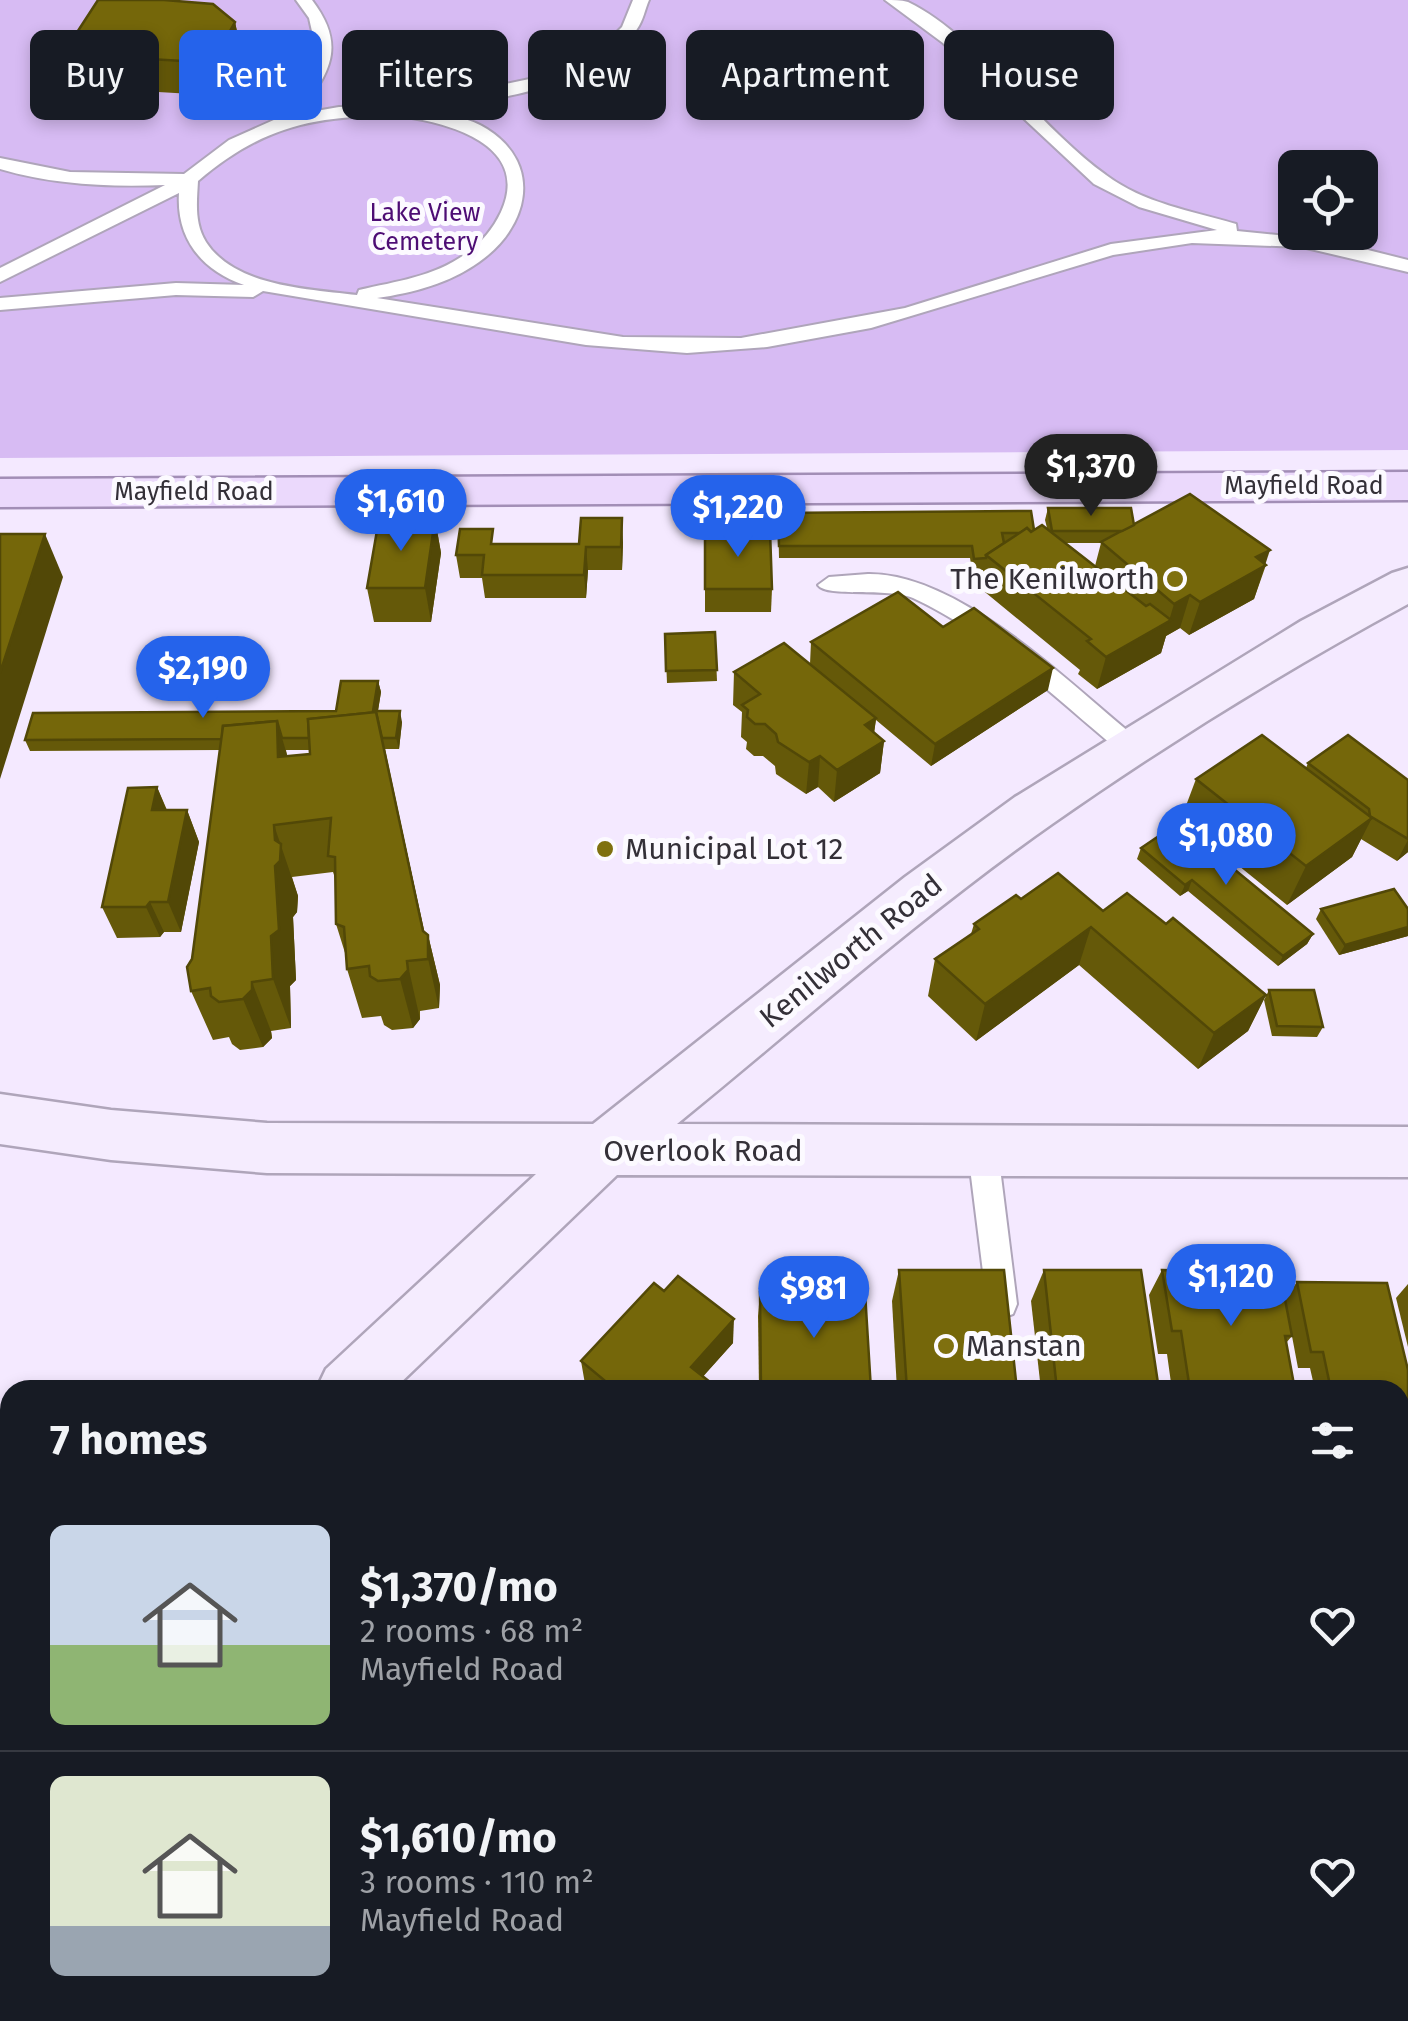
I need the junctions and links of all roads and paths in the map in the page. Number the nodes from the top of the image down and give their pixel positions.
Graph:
1 (304, 0) edge
2 (641, 0) edge
3 (893, 0) edge
4 (508, 86) edge
5 (342, 113) edge
6 (433, 120) edge
7 (283, 122) junction
8 (0, 163) edge
9 (189, 178) junction
10 (1253, 235) junction
11 (1408, 266) edge
12 (0, 276) edge
13 (292, 292) junction
14 (0, 304) edge
15 (1408, 486) edge
16 (0, 493) edge
17 (1408, 584) edge
18 (829, 585) dead end
19 (1131, 747) junction
20 (0, 1119) edge
21 (602, 1151) junction
22 (983, 1152) junction
23 (1408, 1152) edge
24 (1006, 1334) edge
25 (359, 1380) edge

1 - 7 lane
2 - 4 lane
3 - 10 lane
5 - 7 lane
6 - 13 lane
7 - 9 lane
8 - 9 lane
9 - 12 lane
9 - 13 lane
10 - 11 lane
10 - 13 lane
13 - 14 lane
15 - 16 main road, Mayfield Road
17 - 19 main road, Kenilworth Road
18 - 19 lane
19 - 21 main road, Kenilworth Road
20 - 21 main road, Overlook Road
21 - 22 main road, Overlook Road
21 - 25 main road, Kenilworth Road
22 - 23 main road, Overlook Road
22 - 24 lane

